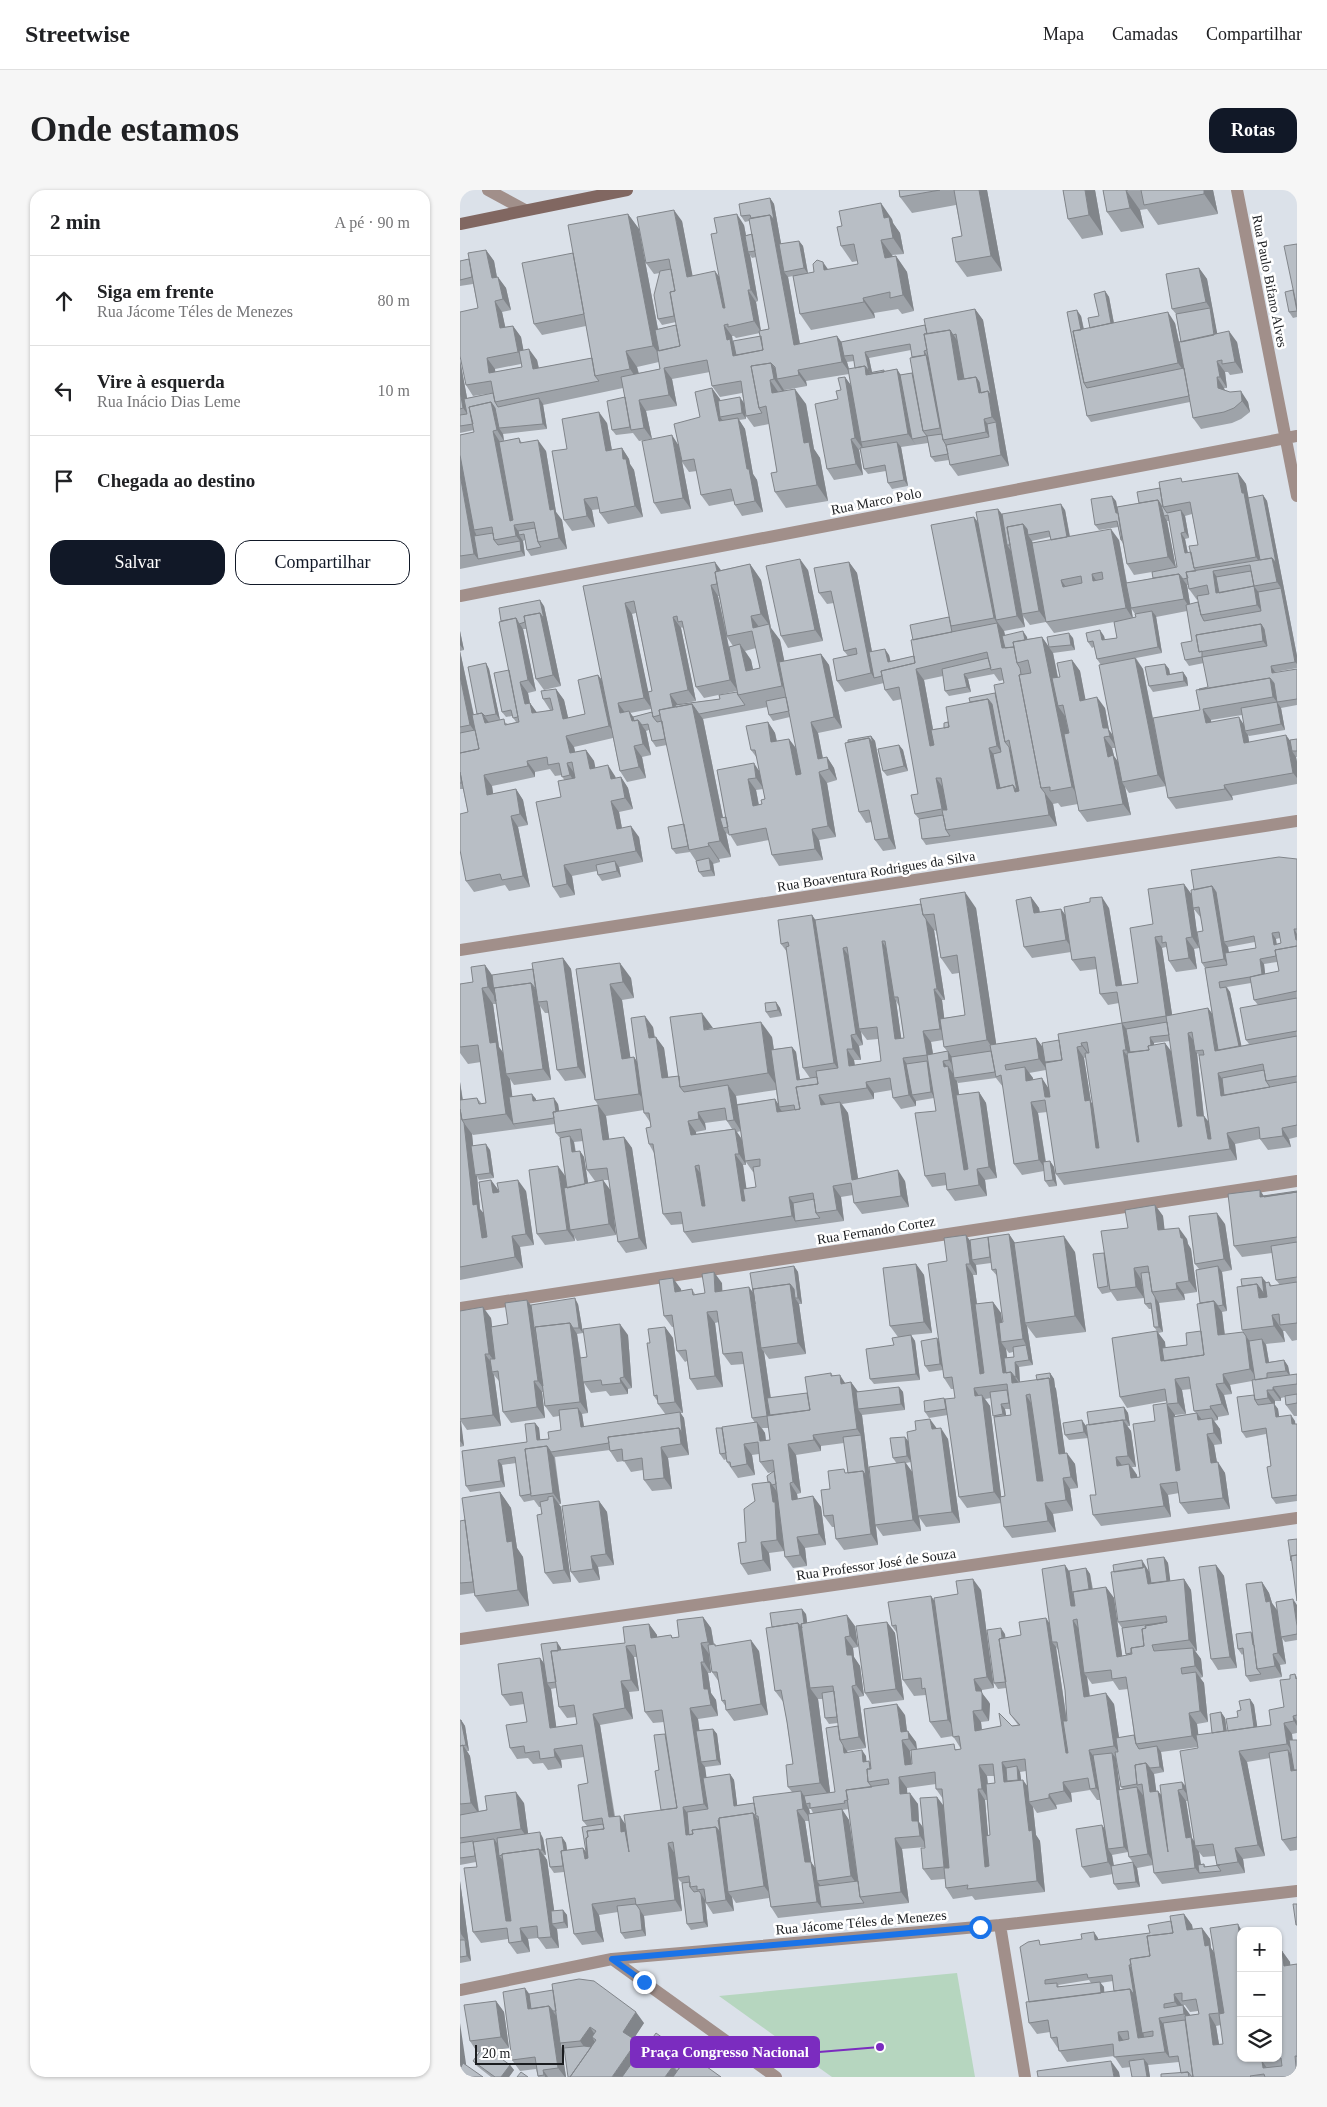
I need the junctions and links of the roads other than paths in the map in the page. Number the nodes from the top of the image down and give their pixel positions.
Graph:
1 (488, 190) edge
2 (628, 190) edge
3 (1237, 190) edge
4 (525, 210) junction
5 (460, 224) edge
6 (1291, 437) edge
7 (1297, 496) edge
8 (460, 596) edge
9 (1297, 821) edge
10 (460, 950) edge
11 (1297, 1181) edge
12 (460, 1308) edge
13 (1297, 1518) edge
14 (460, 1639) edge
15 (1297, 1891) edge
16 (1000, 1926) junction
17 (612, 1959) junction
18 (460, 1990) edge
19 (776, 2077) edge
20 (1024, 2077) edge

1 - 4 street
2 - 4 main road
3 - 6 street, Rua Paulo Bifano Alves
4 - 5 main road
6 - 7 street, Rua Paulo Bifano Alves
6 - 8 street, Rua Marco Polo
9 - 10 street, Rua Boaventura Rodrigues da Silva
11 - 12 street, Rua Fernando Cortez
13 - 14 street, Rua Professor José de Souza
15 - 16 street, Rua Jácome Téles de Menezes
16 - 17 street, Rua Jácome Téles de Menezes
16 - 20 street
17 - 18 street, Rua Jácome Téles de Menezes
17 - 19 street

